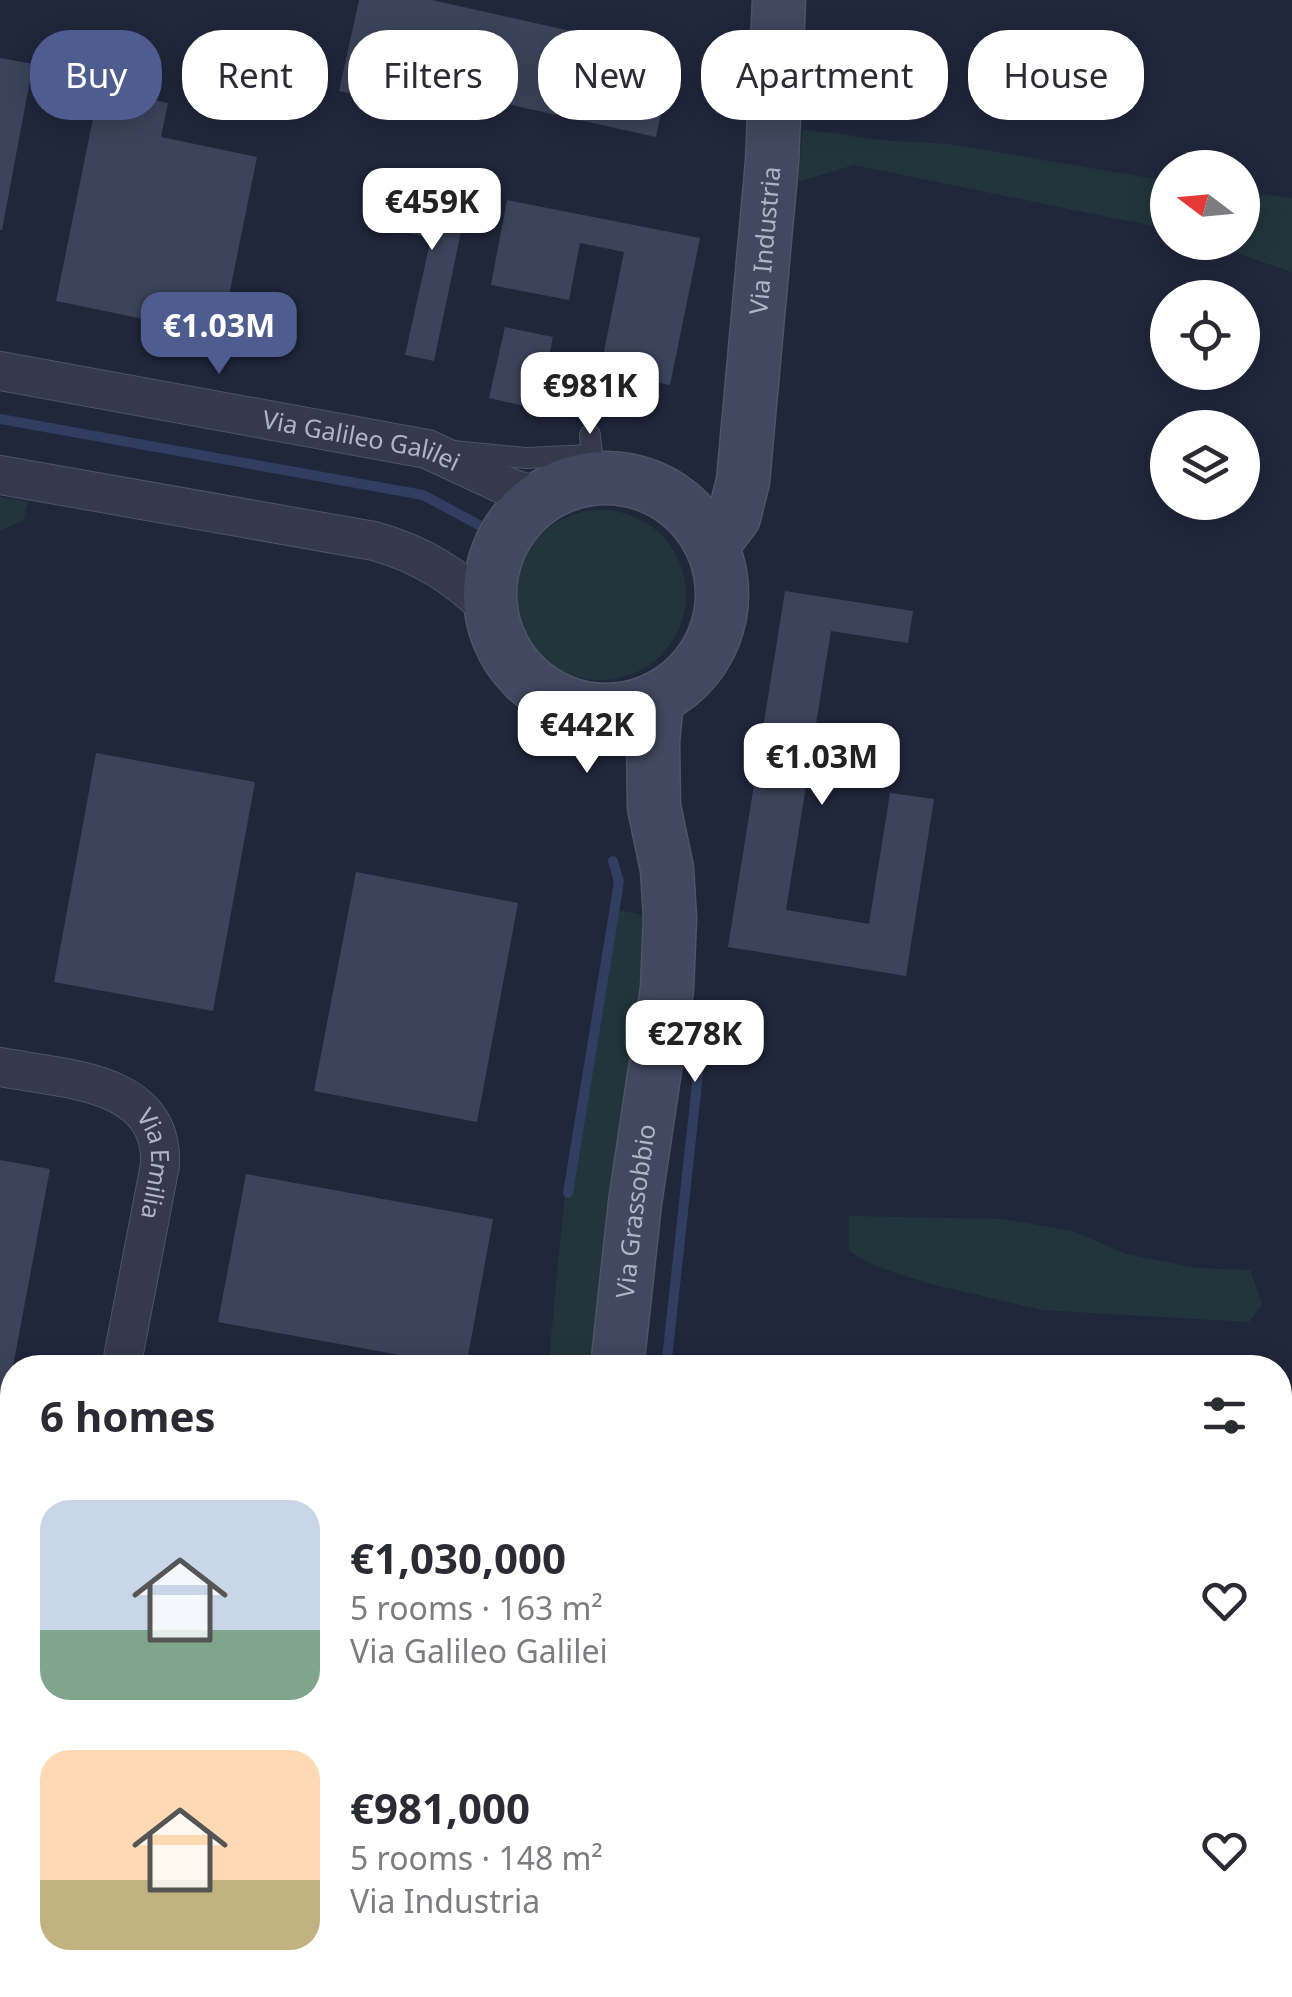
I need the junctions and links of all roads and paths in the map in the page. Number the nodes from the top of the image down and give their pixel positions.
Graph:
1 (779, 0) edge
2 (0, 371) edge
3 (427, 449) junction
4 (592, 456) junction
5 (0, 475) edge
6 (743, 481) junction
7 (651, 486) junction
8 (540, 498) junction
9 (712, 546) junction
10 (490, 610) junction
11 (657, 699) junction
12 (566, 704) junction
13 (654, 807) junction
14 (0, 1067) edge
15 (123, 1355) edge
16 (618, 1355) edge

1 - 6 street, Via Industria
2 - 3 street, Via Galileo Galilei
3 - 4 lane
3 - 8 street, Via Galileo Galilei
4 - 7 street
4 - 8 street
5 - 10 street
6 - 7 street
6 - 9 street, Via Industria
7 - 9 street
8 - 10 street
9 - 11 street
10 - 12 street
11 - 12 street
11 - 13 street, Via Grassobbio
12 - 13 street
13 - 16 street, Via Grassobbio
14 - 15 street, Via Emilia

